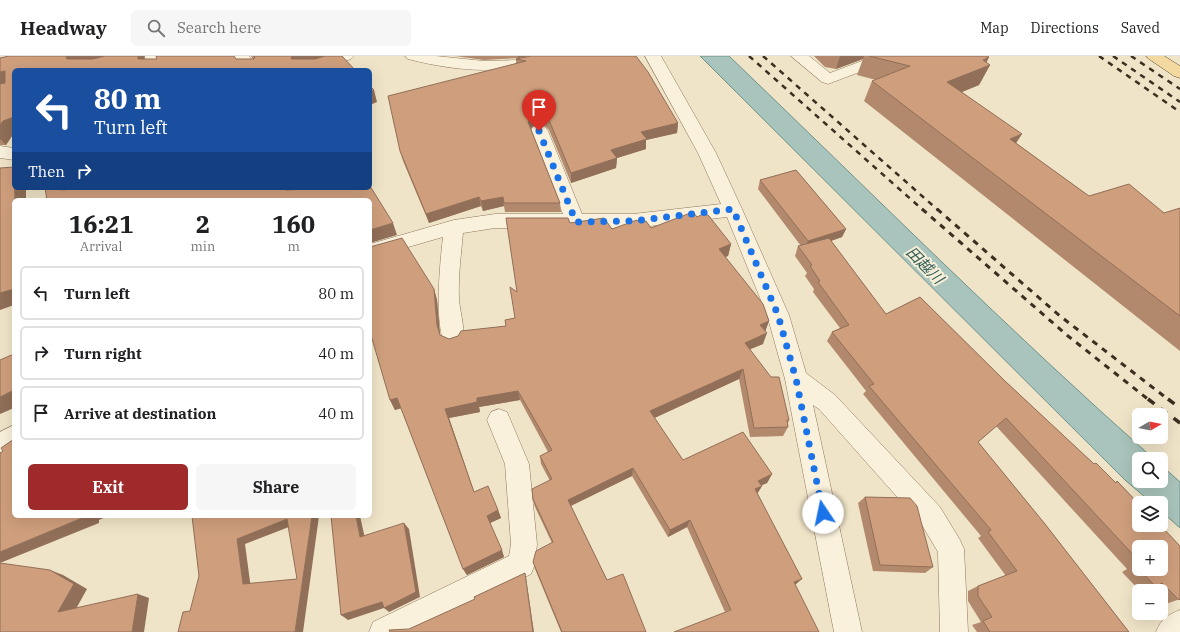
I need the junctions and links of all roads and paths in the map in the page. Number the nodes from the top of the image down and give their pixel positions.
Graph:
1 (153, 56) edge
2 (241, 56) edge
3 (346, 56) edge
4 (413, 56) edge
5 (554, 56) edge
6 (653, 56) edge
7 (799, 56) edge
8 (889, 56) edge
9 (1154, 56) edge
10 (155, 68) edge
11 (249, 68) edge
12 (311, 68) edge
13 (1180, 73) edge
14 (539, 131) dead end
15 (0, 152) edge
16 (12, 154) edge
17 (294, 190) edge
18 (300, 198) edge
19 (733, 209) junction
20 (576, 222) junction
21 (454, 226) junction
22 (372, 250) edge
23 (453, 339) edge
24 (796, 379) junction
25 (499, 420) dead end
26 (12, 437) edge
27 (0, 446) edge
28 (1180, 624) edge
29 (383, 632) edge
30 (848, 632) edge
31 (954, 632) edge
32 (1170, 632) edge

1 - 10 street
2 - 11 street
3 - 12 street
4 - 5 street
6 - 19 street
7 - 8 street
9 - 13 main road
14 - 20 street
15 - 16 street
17 - 18 street
19 - 20 street
19 - 24 street
20 - 21 street
21 - 22 street
21 - 23 street
24 - 30 street
24 - 31 street
25 - 29 street
26 - 27 street
28 - 32 street

